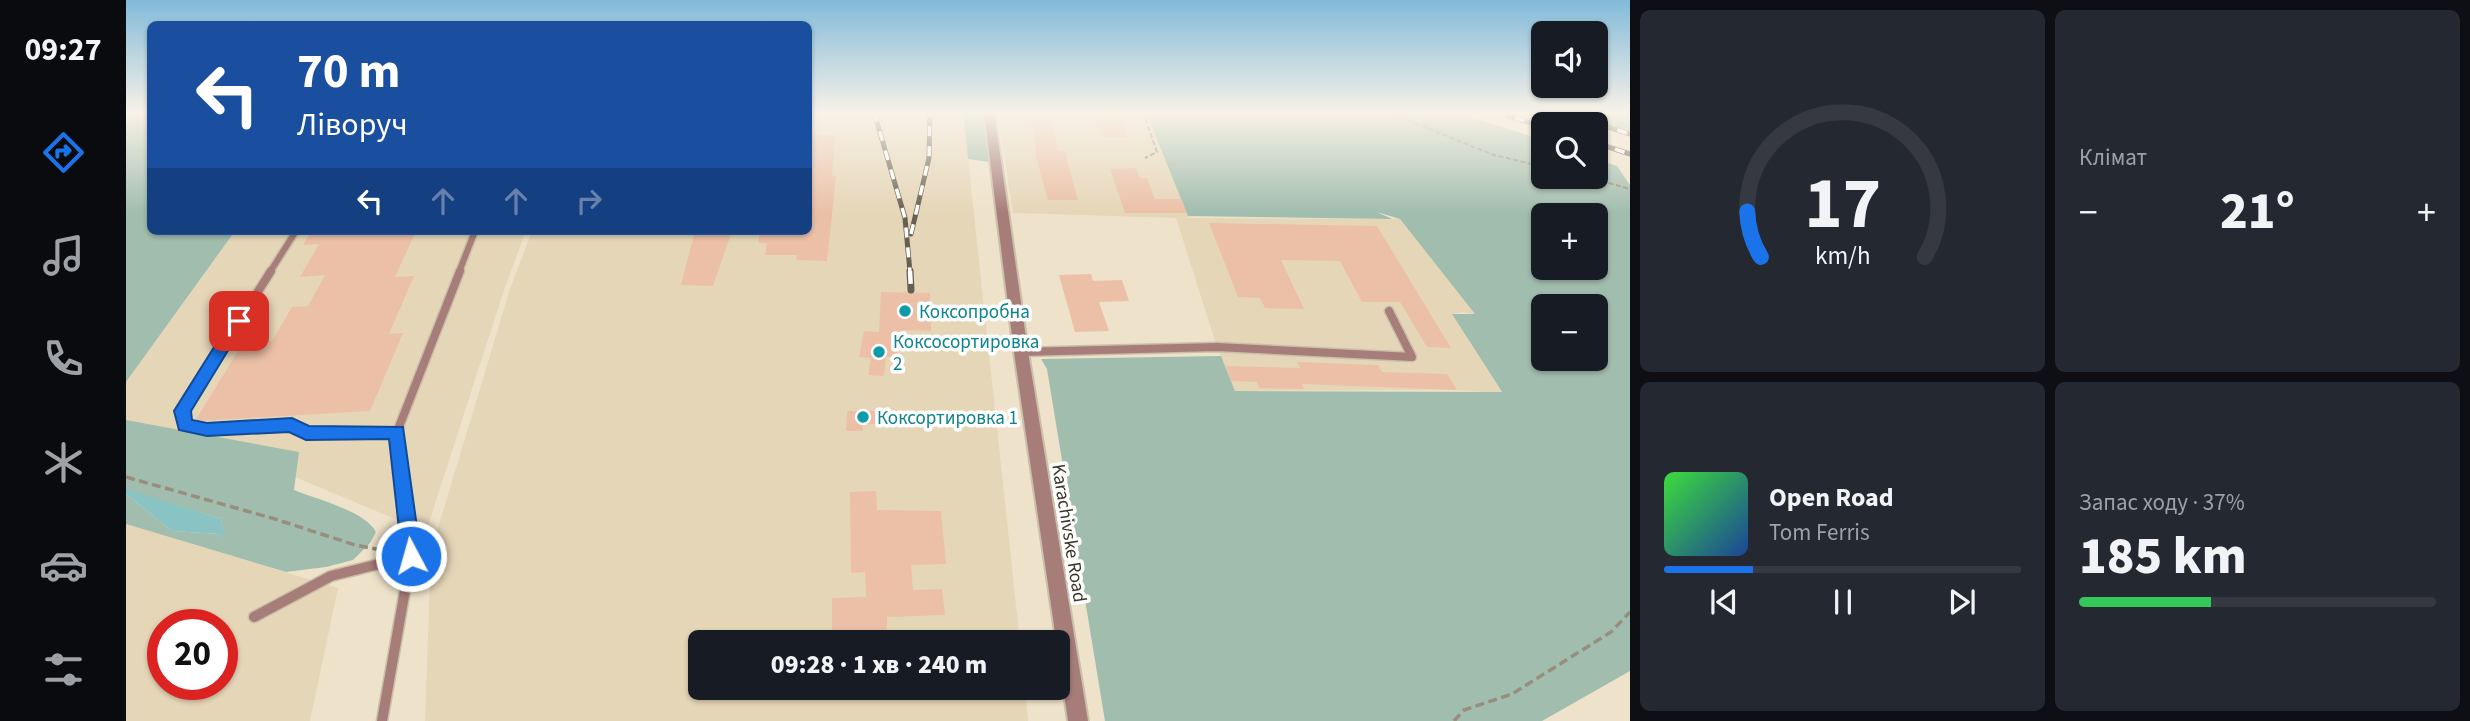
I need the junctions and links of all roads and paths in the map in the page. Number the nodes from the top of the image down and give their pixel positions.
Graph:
1 (993, 146) edge
2 (1155, 146) edge
3 (1471, 146) edge
4 (1145, 158) dead end
5 (1531, 164) edge
6 (1608, 182) edge
7 (1630, 188) edge
8 (293, 235) edge
9 (473, 235) edge
10 (1389, 311) dead end
11 (1021, 352) junction
12 (397, 432) junction
13 (126, 477) edge
14 (411, 556) junction
15 (1630, 612) edge
16 (254, 617) dead end
17 (382, 721) edge
18 (1078, 721) edge
19 (1454, 721) edge

1 - 11 street, Karachivske Road
2 - 4 path
3 - 5 path
6 - 7 path
8 - 12 lane
9 - 12 lane
10 - 11 lane
11 - 18 street, Karachivske Road
12 - 14 lane
13 - 14 path
14 - 16 lane
14 - 17 lane
15 - 19 path

